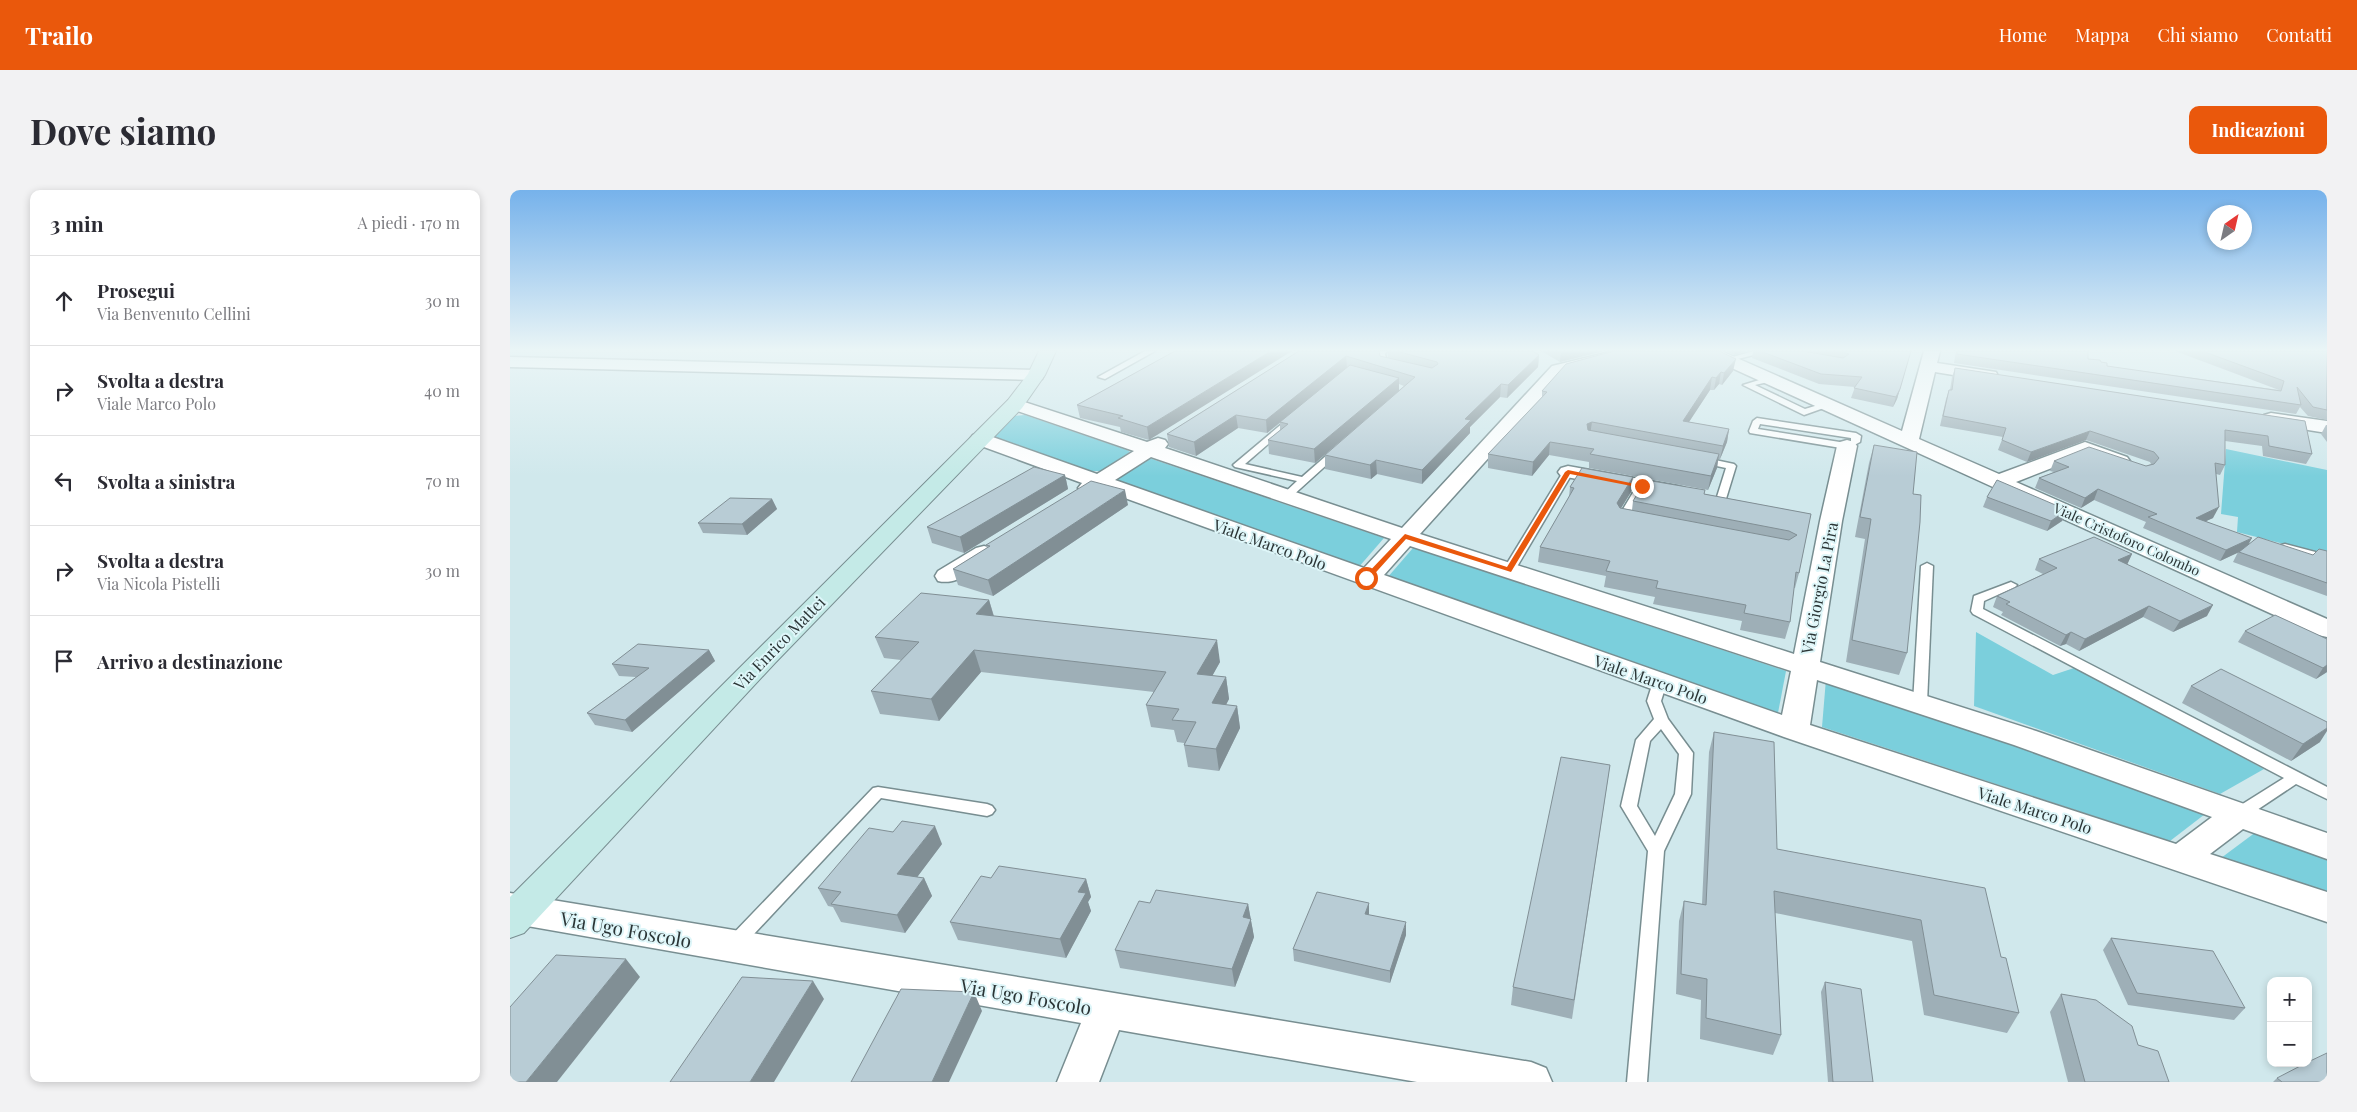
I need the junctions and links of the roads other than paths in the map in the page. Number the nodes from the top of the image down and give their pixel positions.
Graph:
1 (1022, 393) edge
2 (1537, 393) edge
3 (1800, 393) edge
4 (1921, 393) edge
5 (1015, 404) junction
6 (1297, 416) edge
7 (2250, 416) edge
8 (2327, 427) edge
9 (1174, 434) edge
10 (980, 439) junction
11 (1348, 441) edge
12 (1909, 442) junction
13 (1848, 446) junction
14 (1149, 450) junction
15 (1694, 459) edge
16 (2134, 465) edge
17 (1568, 472) joint
18 (1098, 482) junction
19 (1998, 482) junction
20 (1642, 486) junction
21 (1294, 488) junction
22 (1073, 498) edge
23 (1715, 499) joint
24 (1641, 523) edge
25 (1405, 536) junction
26 (997, 544) edge
27 (2285, 547) edge
28 (2327, 558) edge
29 (1927, 566) dead end
30 (1509, 570) junction
31 (947, 576) dead end
32 (1366, 578) junction
33 (2011, 585) dead end
34 (2327, 629) edge
35 (1804, 666) junction
36 (1660, 682) junction
37 (1920, 703) junction
38 (1661, 720) junction
39 (1794, 730) junction
40 (2296, 778) junction
41 (2327, 794) edge
42 (987, 810) dead end
43 (2239, 814) junction
44 (2327, 846) edge
45 (1656, 851) junction
46 (2180, 859) junction
47 (2327, 907) edge
48 (514, 914) edge
49 (732, 947) junction
50 (1106, 1010) junction
51 (1078, 1082) edge
52 (1531, 1082) edge
53 (1637, 1082) edge

1 - 5 main road, Via Enrico Mattei
2 - 25 street
3 - 12 street, Viale Cristoforo Colombo
4 - 12 street
5 - 10 main road, Via Enrico Mattei
5 - 14 street
6 - 21 lane
7 - 8 street
9 - 14 street
10 - 18 street, Viale Marco Polo
10 - 48 main road, Via Enrico Mattei
11 - 21 lane
12 - 19 street, Viale Cristoforo Colombo
13 - 13 lane
13 - 35 street, Via Giorgio La Pira
14 - 18 street
14 - 21 street
15 - 23 lane
16 - 19 street
17 - 20 street
17 - 30 lane
18 - 22 street
18 - 32 street, Viale Marco Polo
19 - 34 street, Viale Cristoforo Colombo
20 - 23 street
20 - 24 lane
21 - 25 street
25 - 30 street
25 - 32 street
26 - 31 street
27 - 28 lane
29 - 37 lane
30 - 35 street
32 - 36 street, Viale Marco Polo
33 - 40 lane
35 - 37 street
35 - 39 street, Via Giorgio La Pira
36 - 38 lane
36 - 39 street, Viale Marco Polo
37 - 43 street
38 - 45 lane
38 - 45 lane
39 - 46 street, Viale Marco Polo
40 - 41 lane
40 - 43 lane
42 - 49 lane
43 - 44 street
43 - 46 street
45 - 53 lane
46 - 47 street, Viale Marco Polo
48 - 49 street, Via Ugo Foscolo
49 - 50 street, Via Ugo Foscolo
50 - 51 street
50 - 52 street, Via Ugo Foscolo

